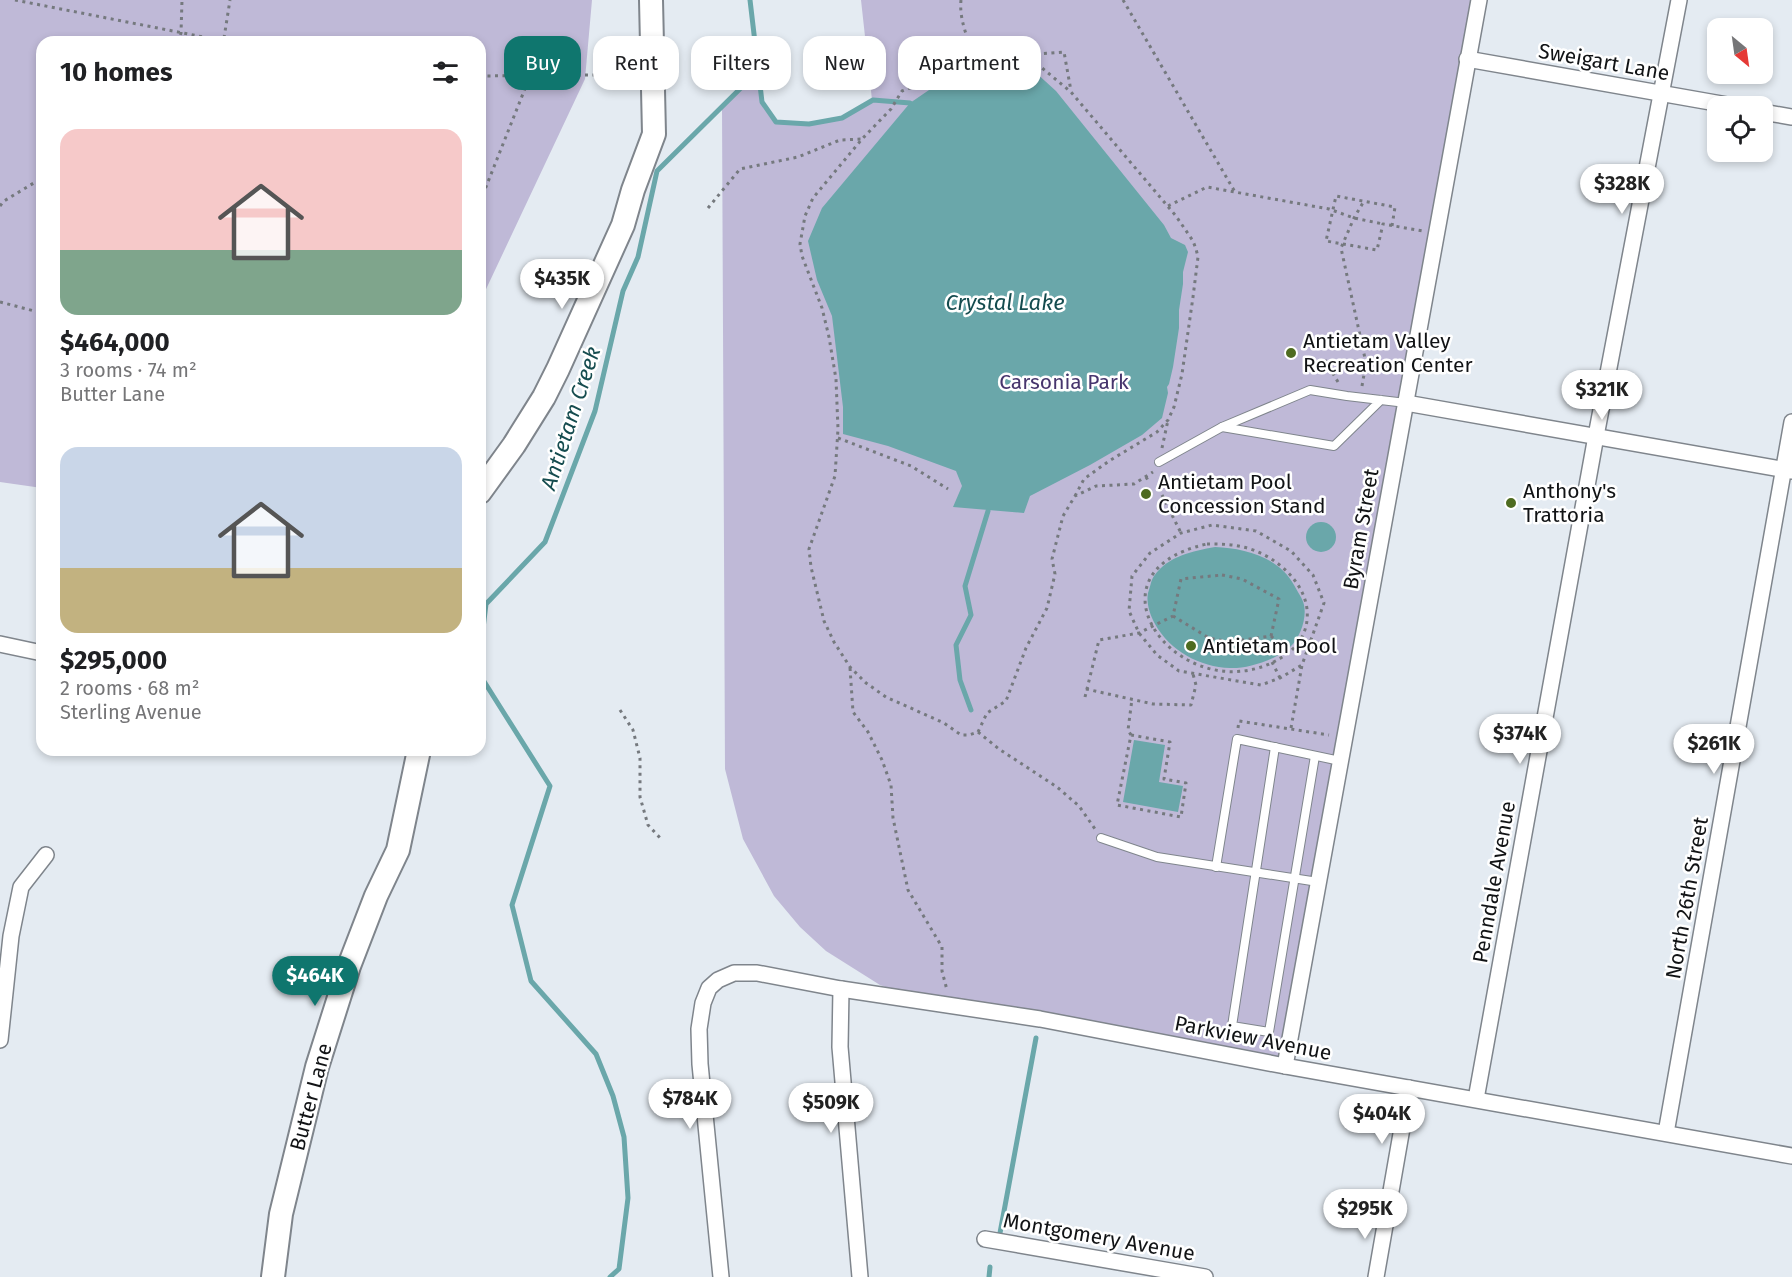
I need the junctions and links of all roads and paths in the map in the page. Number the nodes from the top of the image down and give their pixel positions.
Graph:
1 (15, 0) edge
2 (182, 0) edge
3 (230, 0) edge
4 (651, 0) edge
5 (962, 0) edge
6 (1123, 0) edge
7 (1479, 0) edge
8 (1679, 0) edge
9 (652, 28) junction
10 (181, 33) junction
11 (180, 36) edge
12 (197, 36) edge
13 (224, 36) edge
14 (968, 36) edge
15 (1041, 54) edge
16 (1467, 59) junction
17 (1041, 67) edge
18 (581, 75) edge
19 (486, 76) edge
20 (504, 76) edge
21 (524, 90) edge
22 (904, 90) edge
23 (1071, 92) junction
24 (1663, 94) junction
25 (1707, 102) edge
26 (1773, 114) edge
27 (1792, 117) edge
28 (861, 139) junction
29 (36, 182) edge
30 (486, 187) edge
31 (1234, 192) junction
32 (1364, 201) junction
33 (0, 206) edge
34 (1168, 206) junction
35 (708, 208) dead end
36 (1333, 210) junction
37 (1353, 218) junction
38 (1383, 224) junction
39 (1392, 226) junction
40 (1437, 234) junction
41 (1343, 244) junction
42 (0, 302) edge
43 (36, 313) edge
44 (1325, 360) dead end
45 (1347, 396) junction
46 (1360, 398) junction
47 (1381, 400) junction
48 (1406, 403) junction
49 (1168, 420) junction
50 (1792, 422) edge
51 (1222, 427) junction
52 (1596, 436) junction
53 (838, 438) junction
54 (1159, 462) junction
55 (1788, 470) edge
56 (1146, 477) junction
57 (1149, 482) dead end
58 (486, 484) edge
59 (948, 489) dead end
60 (1162, 495) dead end
61 (1074, 496) junction
62 (1182, 533) junction
63 (1173, 616) junction
64 (1151, 626) junction
65 (1139, 633) junction
66 (1271, 636) junction
67 (1302, 637) junction
68 (1310, 642) junction
69 (0, 644) edge
70 (36, 652) edge
71 (1289, 653) junction
72 (1272, 662) junction
73 (1302, 665) junction
74 (850, 667) junction
75 (1223, 671) junction
76 (1193, 674) junction
77 (1280, 678) junction
78 (1222, 679) junction
79 (1086, 689) junction
80 (1084, 697) dead end
81 (1132, 699) junction
82 (620, 710) dead end
83 (1291, 728) junction
84 (978, 732) junction
85 (1131, 735) junction
86 (1345, 738) junction
87 (1237, 739) junction
88 (1275, 747) junction
89 (418, 756) edge
90 (1315, 756) junction
91 (1340, 761) junction
92 (1101, 838) joint
93 (662, 840) dead end
94 (46, 855) dead end
95 (1216, 867) junction
96 (1257, 872) junction
97 (1294, 879) junction
98 (1318, 882) junction
99 (6, 935) edge
100 (841, 989) junction
101 (952, 1006) junction
102 (0, 1040) edge
103 (1285, 1066) junction
104 (1409, 1088) junction
105 (1476, 1099) junction
106 (1666, 1133) junction
107 (1792, 1156) edge
108 (985, 1239) dead end
109 (273, 1277) edge
110 (721, 1277) edge
111 (860, 1277) edge
112 (1205, 1277) edge
113 (1376, 1277) edge

1 - 10 path
2 - 10 path
3 - 13 path
4 - 9 street
5 - 14 path
6 - 31 path
7 - 16 street, Byram Street
8 - 24 street, Penndale Avenue
9 - 18 path
9 - 58 street
10 - 11 path
10 - 12 path
15 - 23 path
16 - 24 street, Sweigart Lane
16 - 40 street, Byram Street
17 - 23 path
19 - 20 path
21 - 30 path
22 - 28 path
23 - 34 path
24 - 25 street, Sweigart Lane
24 - 52 street, Penndale Avenue
26 - 27 street
28 - 35 path
28 - 53 path
29 - 33 path
31 - 34 path
31 - 36 path
32 - 36 path
32 - 37 path
32 - 39 path
34 - 49 path
36 - 37 path
36 - 41 path
37 - 38 path
37 - 41 path
38 - 39 path
38 - 41 path
39 - 40 path
40 - 48 street, Byram Street
41 - 46 path
42 - 43 path
44 - 45 path
45 - 46 lane
45 - 51 lane
46 - 47 lane
47 - 48 lane
47 - 51 lane
48 - 52 street
48 - 86 street, Byram Street
49 - 54 path
49 - 61 path
50 - 55 street, North 26th Street
51 - 54 lane
52 - 55 street
52 - 105 street, Penndale Avenue
53 - 59 path
53 - 74 path
54 - 56 path
55 - 106 street, North 26th Street
56 - 57 path
56 - 61 path
60 - 62 path
61 - 84 path
62 - 65 path
62 - 68 path
63 - 64 path
63 - 66 path
63 - 66 path
64 - 65 path
64 - 67 path
64 - 75 path
65 - 76 path
65 - 79 path
66 - 71 path
67 - 68 path
67 - 71 path
68 - 73 path
69 - 70 street
71 - 72 path
72 - 75 path
72 - 77 path
73 - 77 path
73 - 83 path
74 - 84 path
74 - 101 path
75 - 78 path
76 - 78 path
76 - 81 path
77 - 78 path
79 - 80 path
79 - 81 path
81 - 85 path
82 - 93 path
83 - 86 path
83 - 87 path
84 - 92 path
85 - 85 path
86 - 91 street, Byram Street
87 - 88 lane
87 - 95 lane
88 - 90 lane
88 - 96 lane
89 - 109 street, Butter Lane
90 - 91 lane
90 - 97 lane
91 - 98 street, Byram Street
92 - 95 lane
94 - 99 street
95 - 96 lane
96 - 97 lane
96 - 97 lane
97 - 98 lane
98 - 103 street, Byram Street
99 - 102 street
100 - 101 street, Parkview Avenue
100 - 110 street, Parkview Avenue
100 - 111 street
101 - 103 street, Parkview Avenue
103 - 104 street, Parkview Avenue
104 - 105 street, Parkview Avenue
104 - 113 street
105 - 106 street, Parkview Avenue
106 - 107 street, Parkview Avenue
108 - 112 street, Montgomery Avenue

